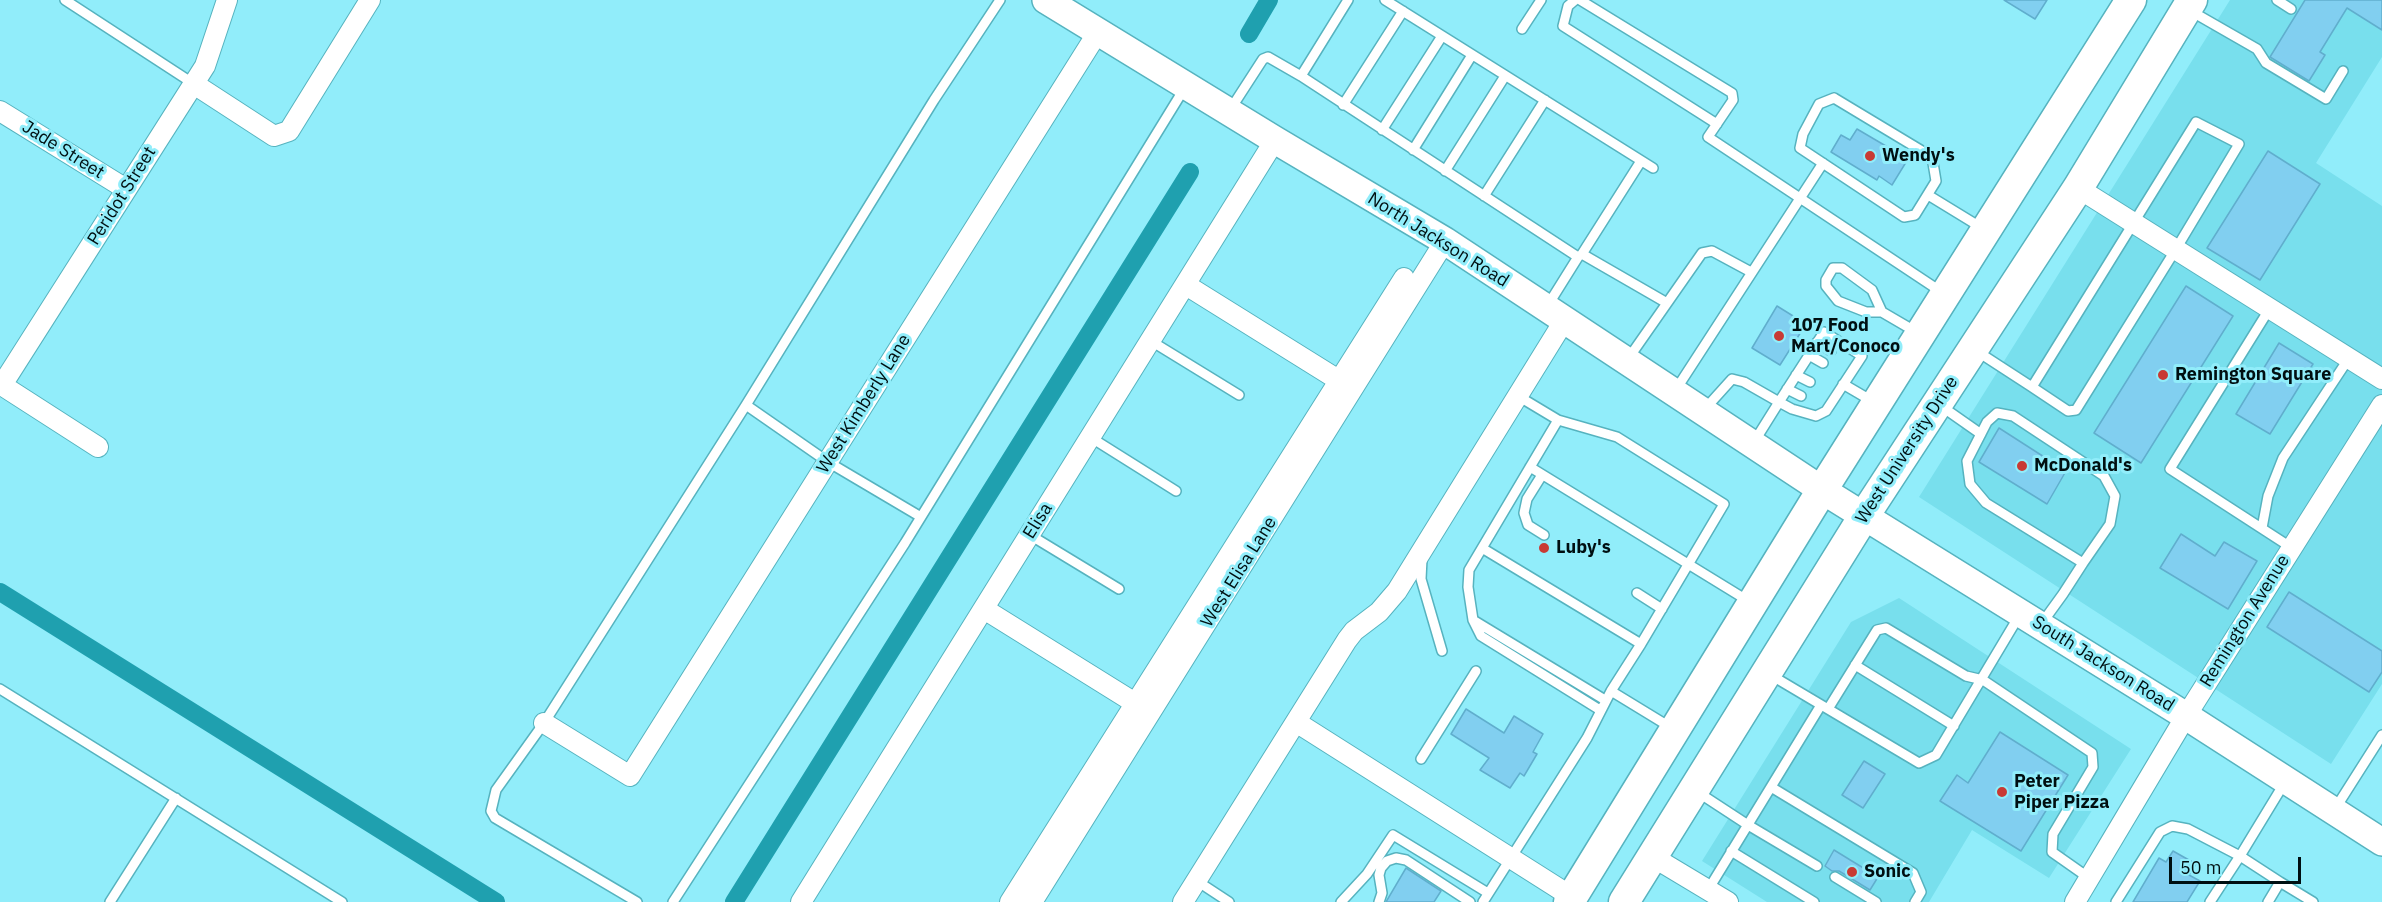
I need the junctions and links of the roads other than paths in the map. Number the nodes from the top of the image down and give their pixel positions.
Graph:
1 (65, 0) edge
2 (227, 0) edge
3 (370, 0) edge
4 (1000, 0) edge
5 (1046, 0) edge
6 (1347, 0) edge
7 (1385, 0) edge
8 (1541, 0) edge
9 (1559, 0) edge
10 (1580, 0) edge
11 (2131, 0) edge
12 (2277, 0) edge
13 (1572, 3) edge
14 (2190, 4) edge
15 (2291, 9) dead end
16 (1403, 11) junction
17 (1522, 29) dead end
18 (1098, 32) junction
19 (1442, 36) junction
20 (1472, 55) junction
21 (2343, 71) dead end
22 (1300, 76) junction
23 (1505, 76) junction
24 (194, 84) junction
25 (1186, 86) junction
26 (1545, 100) junction
27 (1343, 105) junction
28 (0, 111) edge
29 (1229, 112) junction
30 (1717, 124) junction
31 (1382, 130) junction
32 (1275, 141) junction
33 (1413, 150) junction
34 (1641, 161) junction
35 (1823, 163) junction
36 (1653, 168) dead end
37 (1445, 171) junction
38 (2078, 188) junction
39 (126, 189) junction
40 (1928, 195) junction
41 (1484, 196) junction
42 (1799, 197) junction
43 (2134, 223) junction
44 (1985, 231) junction
45 (1445, 241) junction
46 (2176, 249) junction
47 (1580, 256) junction
48 (1751, 272) junction
49 (1404, 278) dead end
50 (1186, 285) junction
51 (1945, 294) junction
52 (1667, 303) junction
53 (2270, 308) junction
54 (1882, 312) junction
55 (1555, 314) junction
56 (1920, 334) junction
57 (1151, 340) junction
58 (1817, 342) junction
59 (1973, 349) junction
60 (1831, 351) dead end
61 (1809, 355) junction
62 (2349, 358) junction
63 (1626, 362) junction
64 (1823, 363) dead end
65 (1838, 373) dead end
66 (1796, 375) junction
67 (2382, 379) edge
68 (1340, 381) junction
69 (1845, 381) junction
70 (1810, 382) dead end
71 (1, 385) edge
72 (2032, 387) junction
73 (1787, 389) junction
74 (1674, 393) junction
75 (1239, 395) dead end
76 (1518, 396) junction
77 (1801, 396) dead end
78 (1779, 402) junction
79 (1876, 404) junction
80 (1937, 404) junction
81 (746, 405) junction
82 (2382, 405) edge
83 (1702, 411) junction
84 (1558, 420) junction
85 (1981, 434) junction
86 (1090, 437) junction
87 (1752, 444) junction
88 (98, 447) dead end
89 (828, 462) junction
90 (1530, 467) junction
91 (1542, 475) junction
92 (1176, 490) dead end
93 (1822, 490) junction
94 (1864, 516) junction
95 (921, 517) junction
96 (2262, 528) junction
97 (1030, 535) junction
98 (1544, 535) dead end
99 (1482, 548) junction
100 (2292, 548) junction
101 (1422, 550) junction
102 (2083, 563) junction
103 (1688, 566) junction
104 (1119, 589) dead end
105 (1637, 593) dead end
106 (1752, 604) junction
107 (984, 609) junction
108 (1662, 609) junction
109 (1473, 620) junction
110 (2031, 620) junction
111 (1641, 644) junction
112 (1442, 651) dead end
113 (1855, 665) junction
114 (1476, 671) dead end
115 (1767, 673) junction
116 (1983, 680) junction
117 (0, 689) edge
118 (1611, 690) junction
119 (1605, 700) junction
120 (1135, 704) junction
121 (1825, 707) junction
122 (1599, 710) junction
123 (2186, 716) junction
124 (1296, 722) junction
125 (544, 723) junction
126 (1954, 726) junction
127 (1675, 730) junction
128 (2382, 735) edge
129 (1421, 759) dead end
130 (2286, 780) junction
131 (1771, 788) junction
132 (1694, 790) junction
133 (176, 798) junction
134 (2334, 811) junction
135 (1748, 825) junction
136 (2382, 842) edge
137 (1731, 851) junction
138 (1653, 856) junction
139 (2240, 856) junction
140 (1510, 858) junction
141 (1817, 866) dead end
142 (1835, 877) dead end
143 (2089, 878) junction
144 (1197, 880) junction
145 (2280, 882) junction
146 (1708, 890) junction
147 (1485, 898) edge
148 (1571, 899) edge
149 (2080, 900) edge
150 (110, 902) edge
151 (342, 902) edge
152 (637, 902) edge
153 (673, 902) edge
154 (801, 902) edge
155 (1010, 902) edge
156 (1032, 902) edge
157 (1184, 902) edge
158 (1229, 902) edge
159 (1341, 902) edge
160 (1379, 902) edge
161 (1470, 902) edge
162 (1624, 902) edge
163 (1728, 902) edge
164 (1814, 902) edge
165 (1876, 902) edge
166 (1915, 902) edge
167 (2116, 902) edge
168 (2210, 902) edge
169 (2268, 902) edge
170 (2313, 902) edge

1 - 24 lane
2 - 24 street, Peridot Street
3 - 24 street
4 - 81 lane
5 - 18 main road, North Jackson Road
6 - 22 lane
7 - 16 lane
8 - 17 lane
9 - 13 lane
10 - 30 lane
11 - 44 main road
12 - 15 lane
13 - 30 lane
14 - 21 lane
14 - 38 main road, West University Drive
16 - 19 lane
16 - 27 lane
18 - 25 main road, North Jackson Road
18 - 89 street, West Kimberly Lane
19 - 20 lane
19 - 31 lane
20 - 23 lane
20 - 33 lane
22 - 27 lane
22 - 29 lane
23 - 26 lane
23 - 37 lane
24 - 39 street, Peridot Street
25 - 29 main road, North Jackson Road
25 - 95 lane
26 - 34 lane
26 - 41 lane
27 - 31 lane
28 - 39 street, Jade Street
29 - 32 main road, North Jackson Road
30 - 42 lane
31 - 33 lane
32 - 45 main road, North Jackson Road
32 - 50 street, Elisa
33 - 37 lane
34 - 36 lane
34 - 47 lane
35 - 40 lane
35 - 40 lane
35 - 42 lane
37 - 41 lane
38 - 43 street
38 - 59 main road, West University Drive
39 - 71 street, Peridot Street
40 - 44 lane
41 - 47 lane
42 - 48 lane
42 - 51 lane
43 - 46 street
43 - 46 lane
43 - 72 lane
44 - 51 main road
45 - 55 main road, North Jackson Road
45 - 156 street, West Elisa Lane
46 - 53 street
46 - 72 lane
47 - 52 lane
47 - 55 lane
48 - 52 lane
48 - 74 lane
49 - 68 street
50 - 57 street, Elisa
50 - 68 street
51 - 56 main road
52 - 63 lane
53 - 62 street
53 - 96 lane
54 - 54 lane
54 - 56 lane
55 - 63 main road, North Jackson Road
55 - 76 street
56 - 79 main road
57 - 75 lane
57 - 86 street, Elisa
58 - 60 lane
58 - 61 lane
58 - 69 lane
59 - 72 lane
59 - 80 main road, West University Drive
61 - 64 lane
61 - 66 lane
62 - 67 street
62 - 96 lane
63 - 74 main road, North Jackson Road
65 - 69 lane
66 - 70 lane
66 - 73 lane
68 - 120 street
69 - 78 lane
69 - 79 lane
71 - 88 street
73 - 77 lane
73 - 78 lane
74 - 83 main road, North Jackson Road
76 - 84 lane
76 - 101 street
78 - 83 lane
78 - 87 lane
79 - 93 main road
80 - 85 lane
80 - 94 main road, West University Drive
81 - 89 lane
81 - 125 lane
82 - 100 street, Remington Avenue
83 - 87 main road, North Jackson Road
84 - 90 lane
84 - 103 lane
85 - 102 lane
85 - 102 lane
86 - 92 lane
86 - 97 street, Elisa
87 - 93 main road, North Jackson Road
89 - 95 lane
89 - 125 street, West Kimberly Lane
90 - 91 lane
90 - 99 lane
91 - 98 lane
91 - 103 lane
93 - 94 main road, South Jackson Road
93 - 106 main road
94 - 110 main road, South Jackson Road
94 - 115 main road, West University Drive
95 - 153 lane
96 - 100 lane
97 - 104 lane
97 - 107 street, Elisa
99 - 109 lane
99 - 111 lane
100 - 123 street, Remington Avenue
101 - 112 lane
101 - 124 street
102 - 110 lane
103 - 106 lane
103 - 108 lane
105 - 108 lane
106 - 127 main road
107 - 120 street
107 - 154 street, Elisa
108 - 111 lane
109 - 119 lane
109 - 122 lane
110 - 116 lane
110 - 123 main road, South Jackson Road
111 - 118 lane
113 - 116 lane
113 - 121 lane
113 - 126 lane
114 - 129 lane
115 - 121 lane
115 - 132 main road, West University Drive
116 - 126 lane
116 - 143 lane
117 - 133 lane
118 - 119 lane
118 - 127 lane
119 - 122 lane
120 - 155 street
121 - 126 lane
121 - 131 lane
122 - 140 lane
123 - 130 main road, South Jackson Road
123 - 143 street, Remington Avenue
124 - 140 street
124 - 144 street
125 - 152 lane
127 - 148 main road
128 - 134 lane
130 - 134 main road, South Jackson Road
130 - 139 lane
131 - 135 lane
131 - 166 lane
132 - 135 lane
132 - 138 main road, West University Drive
133 - 150 lane
133 - 151 lane
134 - 136 main road, South Jackson Road
135 - 137 lane
135 - 141 lane
137 - 146 lane
137 - 164 lane
138 - 146 street
138 - 162 main road, West University Drive
139 - 145 lane
139 - 167 lane
139 - 168 lane
140 - 147 lane
140 - 148 street
142 - 165 lane
143 - 149 street, Remington Avenue
144 - 157 street
144 - 158 lane
145 - 169 lane
145 - 170 lane
146 - 163 street
147 - 159 lane
160 - 161 lane

